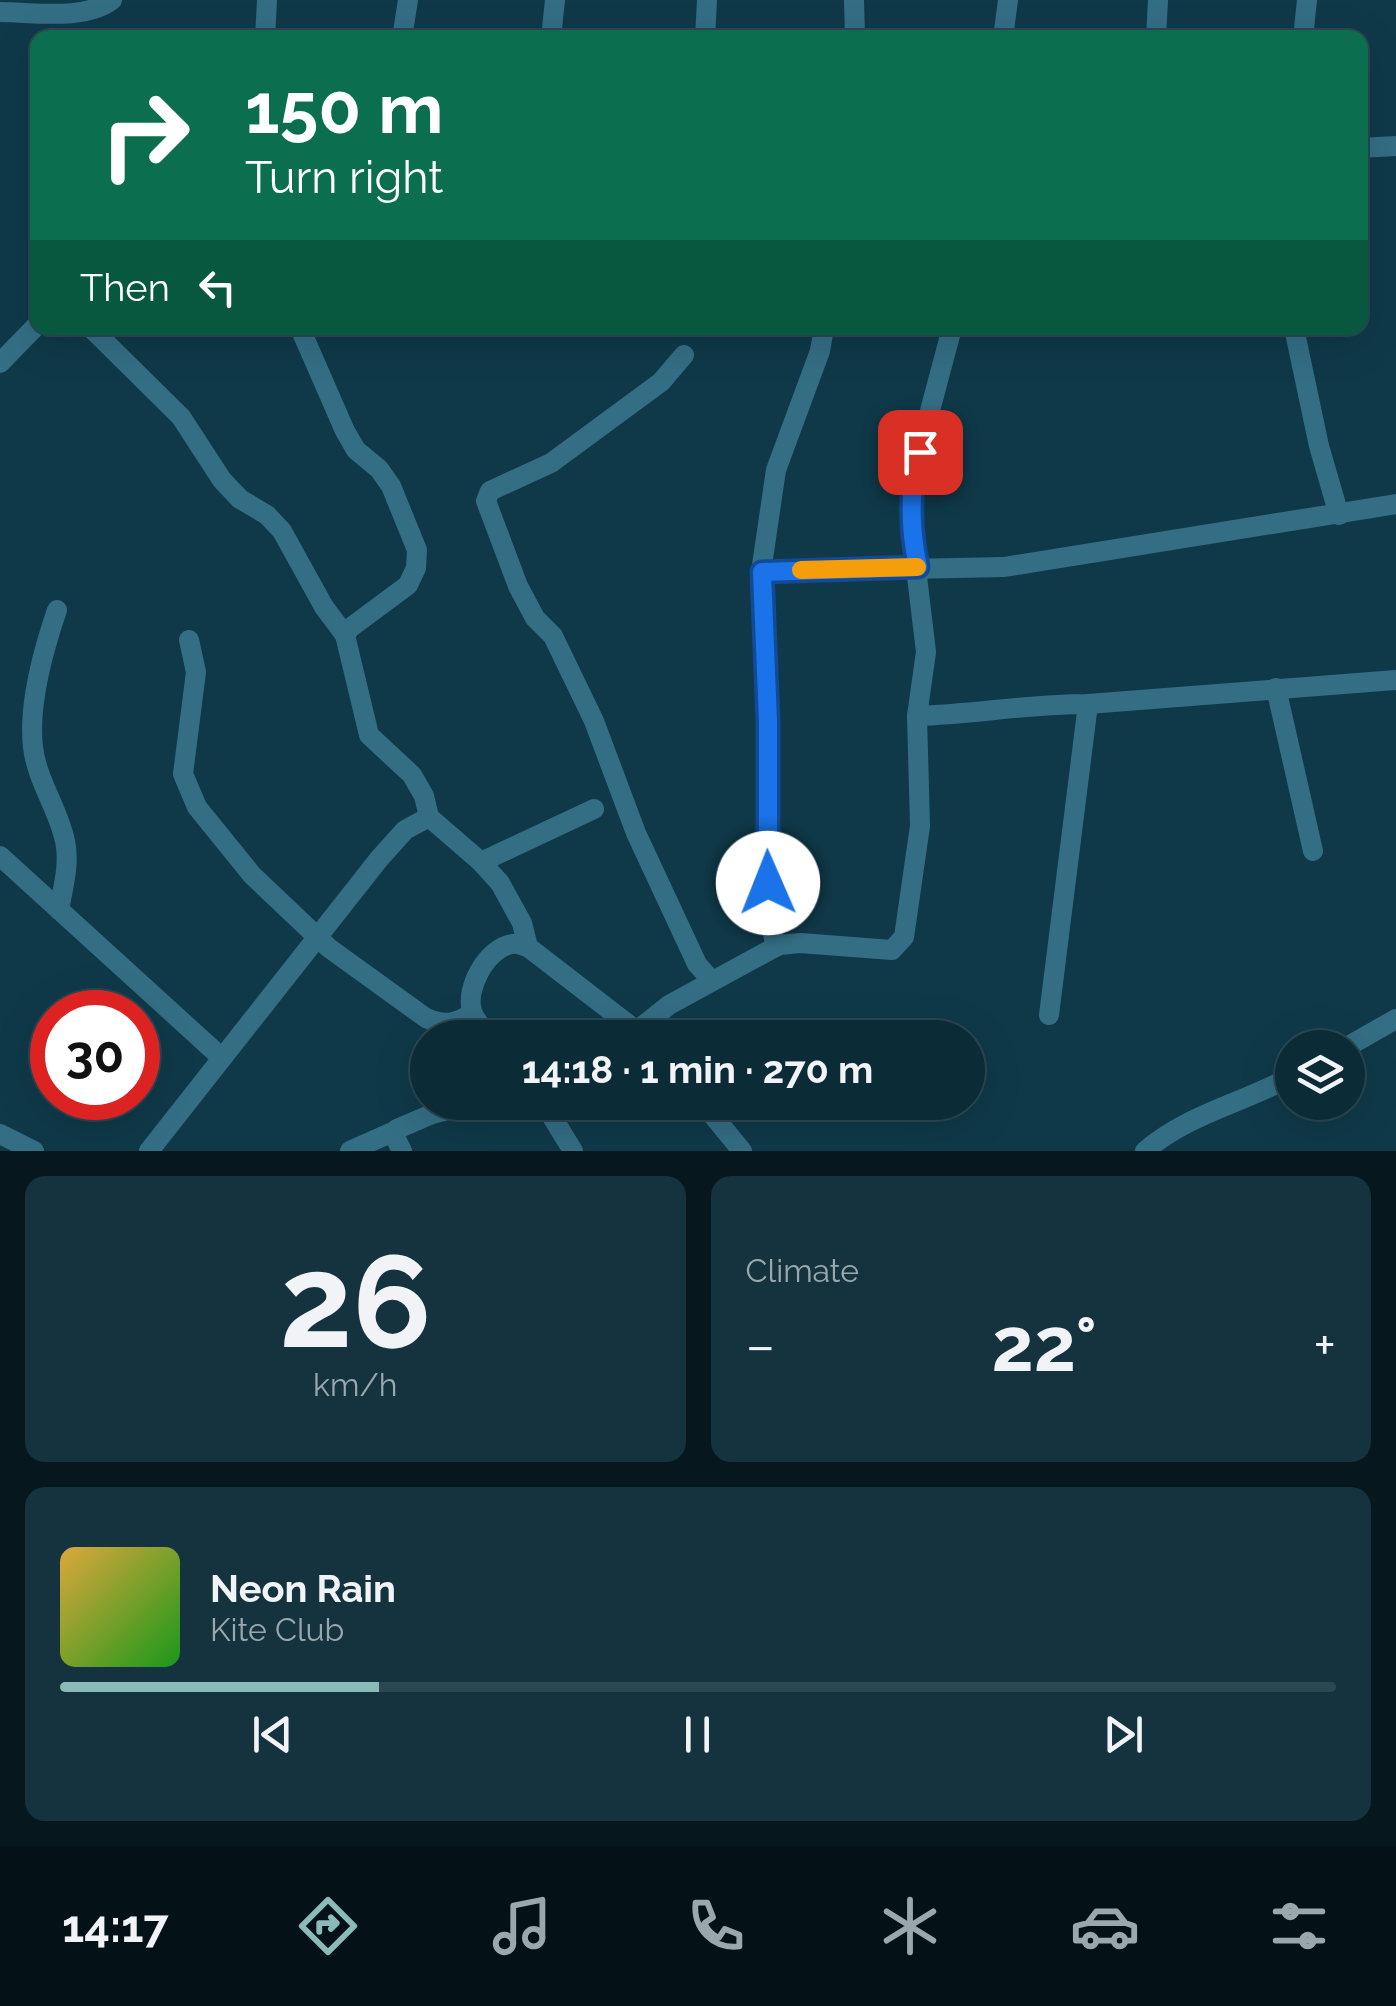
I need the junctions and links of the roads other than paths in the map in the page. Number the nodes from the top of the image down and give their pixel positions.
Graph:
1 (112, 0) edge
2 (266, 0) edge
3 (408, 0) edge
4 (555, 0) edge
5 (708, 0) edge
6 (854, 0) edge
7 (1008, 0) edge
8 (1158, 0) edge
9 (1307, 0) edge
10 (0, 12) edge
11 (265, 30) edge
12 (403, 30) edge
13 (552, 30) edge
14 (705, 30) edge
15 (855, 30) edge
16 (1004, 30) edge
17 (1156, 30) edge
18 (1305, 30) edge
19 (1396, 146) edge
20 (1368, 148) edge
21 (30, 332) edge
22 (98, 335) edge
23 (303, 335) edge
24 (823, 335) edge
25 (950, 335) edge
26 (1295, 335) edge
27 (684, 354) dead end
28 (0, 362) edge
29 (1396, 504) edge
30 (1339, 515) junction
31 (918, 567) junction
32 (762, 572) junction
33 (57, 610) dead end
34 (345, 635) junction
35 (189, 640) dead end
36 (1396, 680) edge
37 (1276, 688) junction
38 (1088, 704) junction
39 (917, 716) junction
40 (594, 809) dead end
41 (429, 816) junction
42 (1313, 852) dead end
43 (0, 856) edge
44 (481, 862) junction
45 (60, 910) junction
46 (316, 936) junction
47 (776, 946) junction
48 (528, 947) junction
49 (711, 980) junction
50 (472, 1013) junction
51 (1048, 1016) dead end
52 (478, 1020) edge
53 (623, 1020) edge
54 (655, 1020) edge
55 (1396, 1020) edge
56 (1365, 1037) edge
57 (222, 1058) junction
58 (1275, 1083) edge
59 (425, 1120) edge
60 (554, 1120) edge
61 (717, 1120) edge
62 (0, 1134) edge
63 (399, 1141) edge
64 (34, 1151) edge
65 (149, 1151) edge
66 (350, 1151) edge
67 (573, 1151) edge
68 (742, 1151) edge
69 (1144, 1151) edge

1 - 10 street
2 - 11 street
3 - 12 street
4 - 13 street
5 - 14 street
6 - 15 street
7 - 16 street
8 - 17 street
9 - 18 street
19 - 20 street
21 - 28 street
22 - 34 street
23 - 34 street
24 - 32 street
25 - 31 street
26 - 30 street
27 - 49 street
29 - 30 street
30 - 31 street
31 - 32 street
31 - 39 street
32 - 47 street
33 - 45 street
34 - 41 street
35 - 46 street
36 - 37 street
37 - 38 street
37 - 42 street
38 - 39 street
38 - 51 street
39 - 47 street
40 - 44 street
41 - 44 street
41 - 46 street
43 - 45 street
44 - 48 street
45 - 57 street
46 - 50 street
46 - 57 street
47 - 49 street
48 - 50 street
48 - 53 street
49 - 54 street
50 - 52 street
55 - 56 street
57 - 65 street
58 - 69 street
59 - 63 street
60 - 67 street
61 - 68 street
62 - 64 street
63 - 66 street

